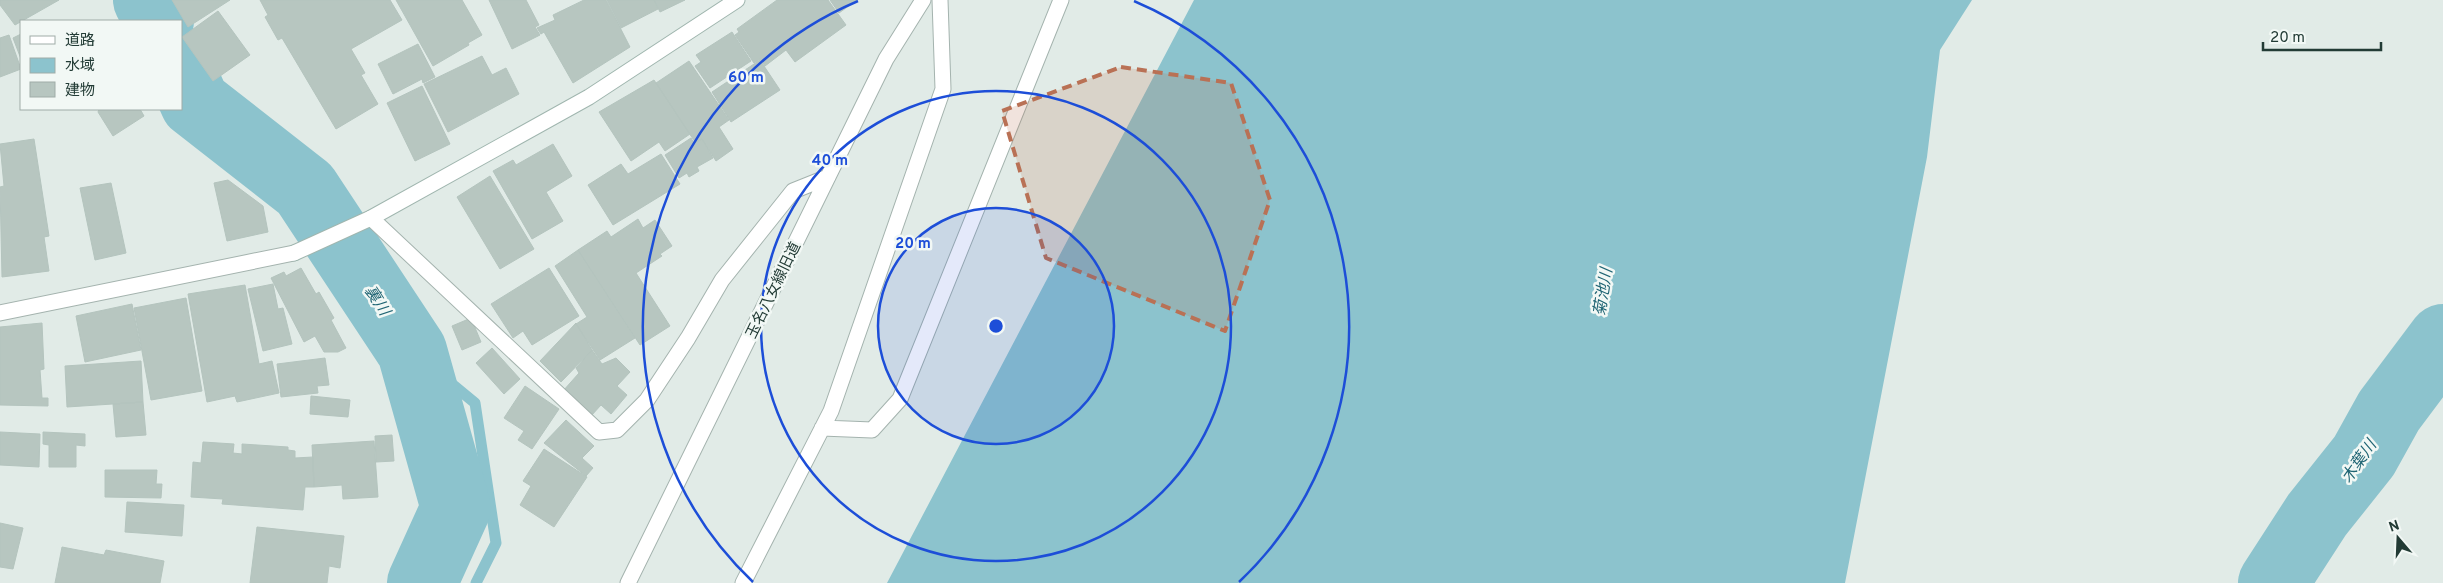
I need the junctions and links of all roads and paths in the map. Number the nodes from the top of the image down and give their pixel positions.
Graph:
1 (738, 0) edge
2 (923, 0) edge
3 (940, 0) edge
4 (1061, 0) edge
5 (828, 177) junction
6 (368, 220) junction
7 (0, 313) edge
8 (822, 428) junction
9 (628, 583) edge
10 (743, 583) edge

1 - 6 street
2 - 5 street, 玉名八女線旧道
3 - 8 street
4 - 8 street
5 - 6 street
5 - 9 street, 玉名八女線旧道
6 - 7 street
8 - 10 street

